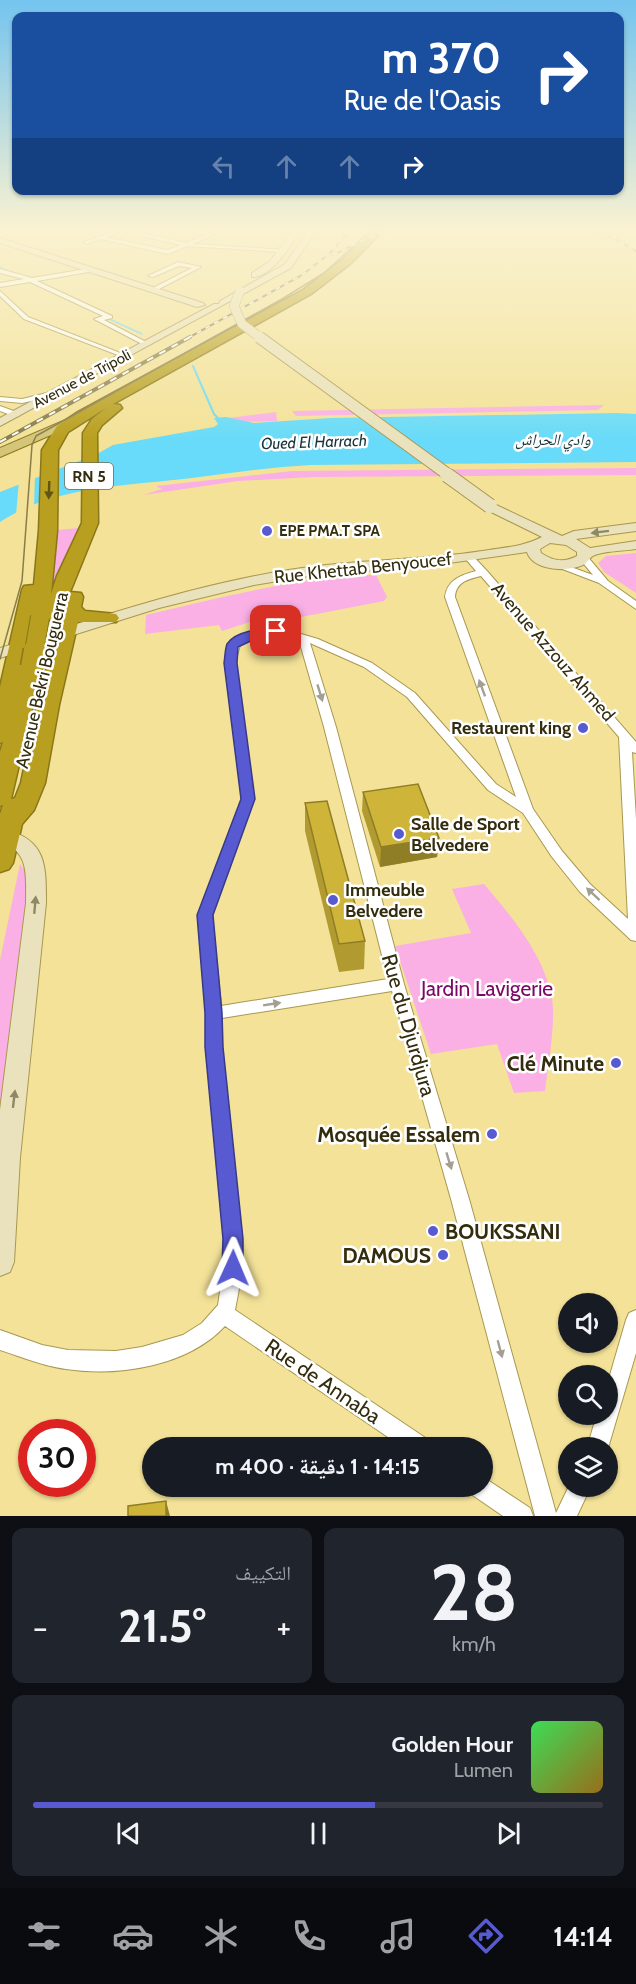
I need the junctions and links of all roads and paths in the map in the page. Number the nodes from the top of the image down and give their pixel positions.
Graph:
1 (7, 300) edge
2 (74, 300) edge
3 (182, 300) edge
4 (214, 300) edge
5 (216, 300) edge
6 (237, 300) edge
7 (293, 300) edge
8 (300, 300) edge
9 (209, 303) junction
10 (146, 344) junction
11 (125, 356) junction
12 (58, 392) junction
13 (0, 400) edge
14 (0, 408) edge
15 (21, 412) junction
16 (70, 422) junction
17 (0, 423) edge
18 (50, 450) junction
19 (0, 453) edge
20 (0, 460) edge
21 (490, 506) junction
22 (636, 527) edge
23 (48, 531) junction
24 (561, 539) junction
25 (636, 545) edge
26 (534, 546) junction
27 (584, 556) junction
28 (474, 557) junction
29 (552, 563) junction
30 (484, 573) junction
31 (605, 583) junction
32 (636, 606) edge
33 (109, 618) joint
34 (59, 620) junction
35 (303, 638) junction
36 (13, 645) edge
37 (625, 735) junction
38 (0, 736) edge
39 (636, 749) edge
40 (527, 810) junction
41 (9, 824) edge
42 (0, 863) edge
43 (636, 935) edge
44 (397, 984) junction
45 (214, 1013) junction
46 (0, 1262) edge
47 (224, 1314) junction
48 (636, 1320) edge
49 (0, 1340) edge
50 (618, 1378) edge
51 (407, 1437) edge
52 (493, 1496) edge
53 (576, 1497) edge
54 (522, 1516) edge
55 (546, 1516) edge
56 (566, 1516) edge

1 - 11 street
2 - 10 street
3 - 9 main road
4 - 9 main road
5 - 9 main road
6 - 21 main road, bridge
7 - 16 highway, RN 5
8 - 34 highway, RN 5
9 - 10 main road, Avenue de Tripoli
10 - 11 main road, Avenue de Tripoli
11 - 12 main road, Avenue de Tripoli
12 - 13 street
12 - 15 main road, Avenue de Tripoli
13 - 15 street
14 - 15 street
15 - 17 main road, Avenue de Tripoli
16 - 18 highway, RN 5
16 - 19 main road
18 - 20 main road
18 -> 23 highway, Avenue Bekri Bouguerra / RN 5
21 - 24 main road
21 - 26 main road
22 -> 24 main road, Rue Khettab Benyoucef
23 - 34 highway, Avenue Bekri Bouguerra / RN 5
23 - 36 highway
24 - 26 main road, Rue Khettab Benyoucef
24 - 27 main road
25 - 27 main road
26 - 28 main road, Rue Khettab Benyoucef
26 - 29 main road
27 - 29 main road
27 - 31 street
28 - 29 main road, Rue Khettab Benyoucef
28 - 30 street, Avenue Azzouz Ahmed
28 - 33 main road, Rue Khettab Benyoucef
29 - 31 street
30 - 37 street, Avenue Azzouz Ahmed
40 -> 30 street
31 - 32 street
33 - 34 highway
34 - 36 highway
34 - 41 highway, Avenue Bekri Bouguerra / RN 5, bridge
34 - 41 highway
35 - 40 street
35 -> 44 street, Rue du Djurdjura
35 - 45 street
36 - 38 highway
37 - 39 street, Avenue Azzouz Ahmed
37 - 43 street
43 -> 40 street
41 - 42 highway, Avenue Bekri Bouguerra / RN 5
46 -> 41 main road
45 -> 44 street
44 -> 55 street, Rue du Djurdjura
45 - 47 street
47 - 49 street
47 - 51 street, Rue de Annaba
48 - 50 street
52 - 54 street
53 - 56 street

